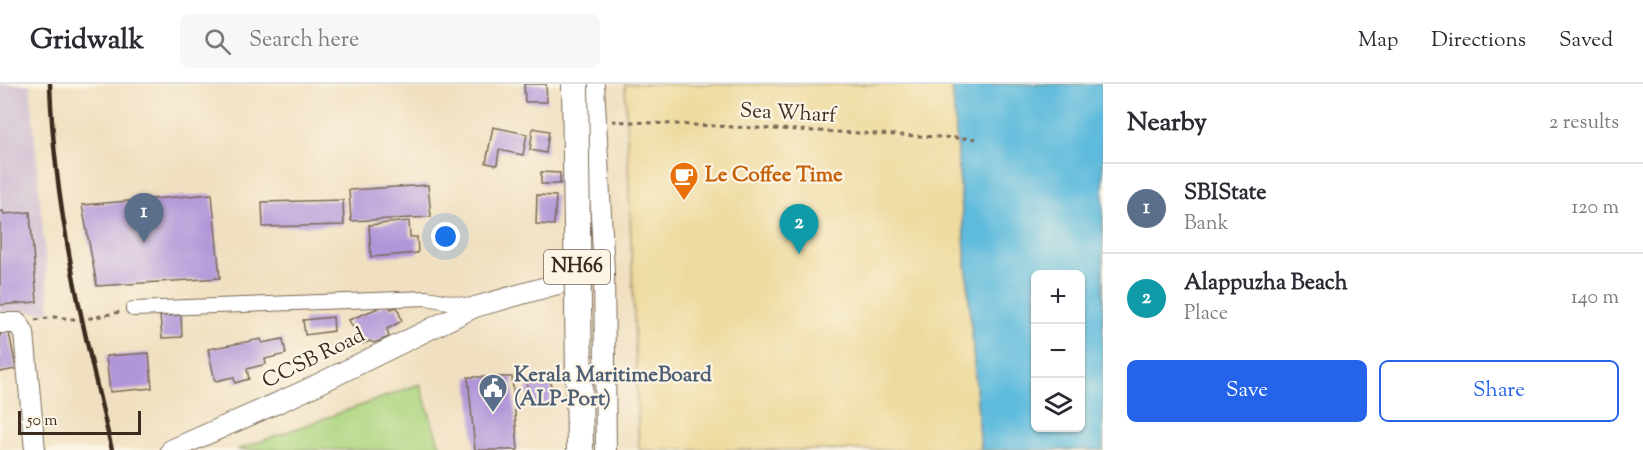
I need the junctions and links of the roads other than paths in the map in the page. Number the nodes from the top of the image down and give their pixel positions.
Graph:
1 (575, 84) edge
2 (594, 84) edge
3 (604, 272) junction
4 (475, 307) junction
5 (133, 309) road end
6 (9, 323) edge
7 (35, 450) edge
8 (171, 450) edge
9 (580, 450) edge
10 (606, 450) edge

1 - 9 highway, NH66, bridge
2 - 3 main road
3 - 4 main road, CCSB Road
3 - 10 main road
4 - 5 street
4 - 8 main road, CCSB Road
6 - 7 main road

